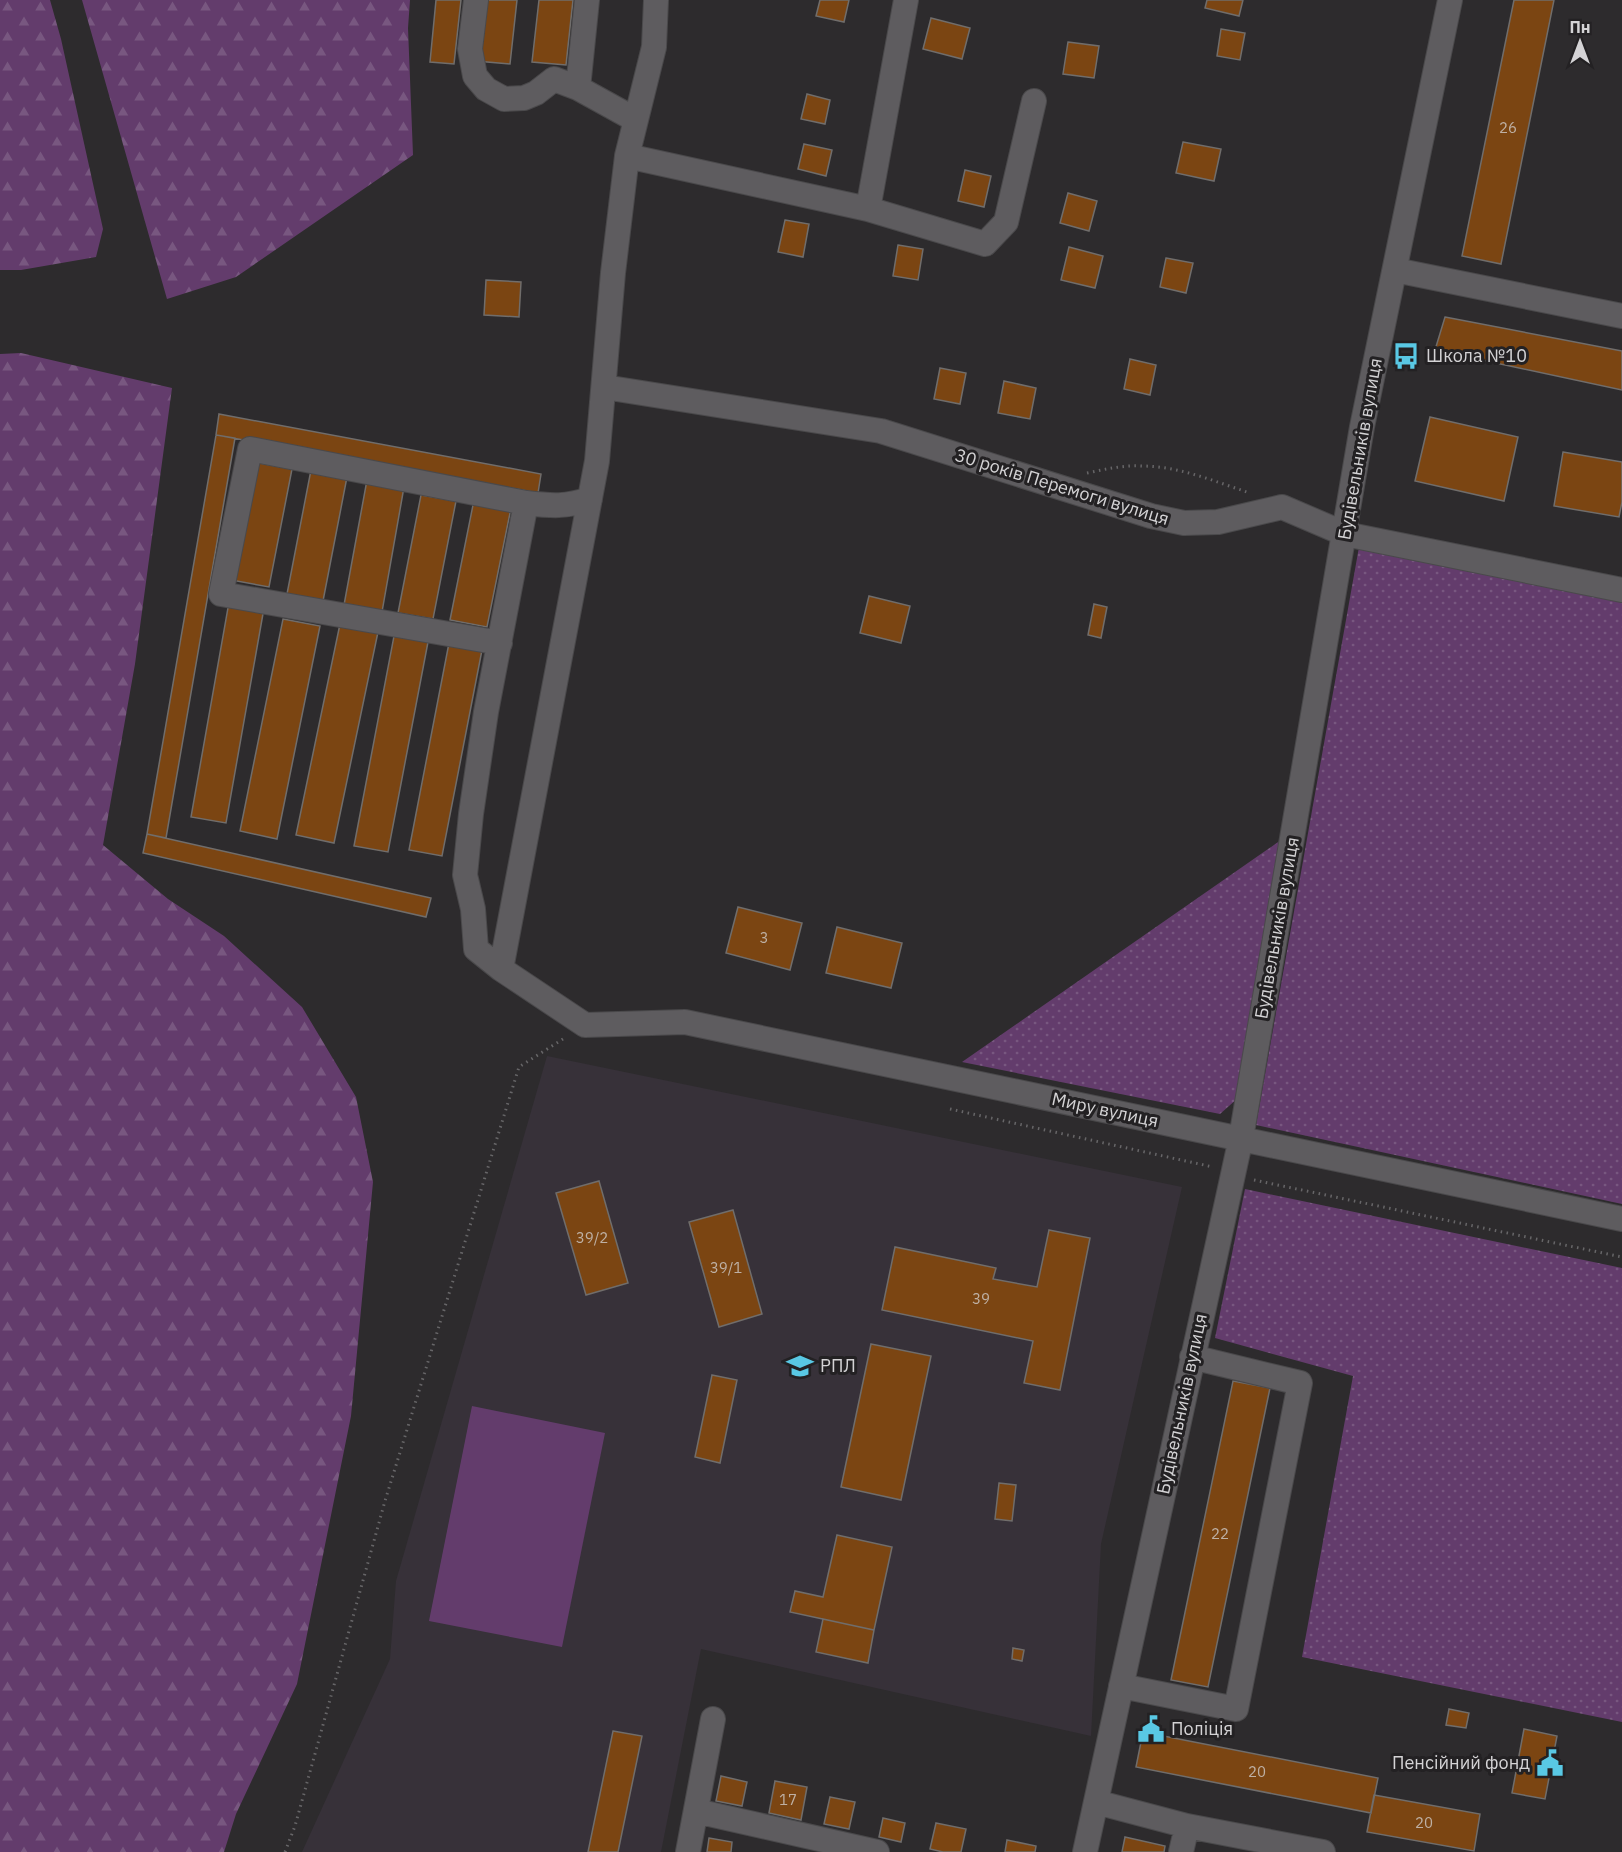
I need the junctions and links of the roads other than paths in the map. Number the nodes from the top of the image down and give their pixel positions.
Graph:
1 (477, 0) edge
2 (587, 0) edge
3 (656, 0) edge
4 (906, 0) edge
5 (1450, 0) edge
6 (578, 88) junction
7 (1034, 100) dead end
8 (636, 120) junction
9 (627, 156) junction
10 (868, 208) junction
11 (1395, 270) junction
12 (1622, 316) edge
13 (604, 387) junction
14 (590, 499) junction
15 (526, 503) junction
16 (1345, 534) junction
17 (1622, 590) edge
18 (500, 643) junction
19 (501, 969) junction
20 (1241, 1138) junction
21 (1622, 1219) edge
22 (1192, 1357) junction
23 (1121, 1686) junction
24 (713, 1719) dead end
25 (1096, 1802) junction
26 (696, 1811) junction
27 (1187, 1826) junction
28 (688, 1852) edge
29 (877, 1852) edge
30 (1085, 1852) edge
31 (1182, 1852) edge
32 (1318, 1852) edge

1 - 6 street
2 - 6 street
3 - 8 street
4 - 10 street
5 - 11 street, Будівельників вулиця
6 - 8 street
7 - 10 street
8 - 9 street
9 - 10 street
9 - 13 street
11 - 12 street
11 - 16 street, Будівельників вулиця
13 - 14 street
13 - 16 street, 30 років Перемоги вулиця
14 - 15 street
14 - 19 street
15 - 18 street
15 - 18 street
16 - 17 street, 30 років Перемоги вулиця
16 - 20 street, Будівельників вулиця
18 - 19 street
19 - 20 street, Миру вулиця
20 - 21 street, Миру вулиця
20 - 22 street, Будівельників вулиця
22 - 23 street, Будівельників вулиця
22 - 23 street
23 - 25 street, Будівельників вулиця
24 - 26 street
25 - 27 street
25 - 30 street, Будівельників вулиця
26 - 28 street
26 - 29 street
27 - 31 street
27 - 32 street

